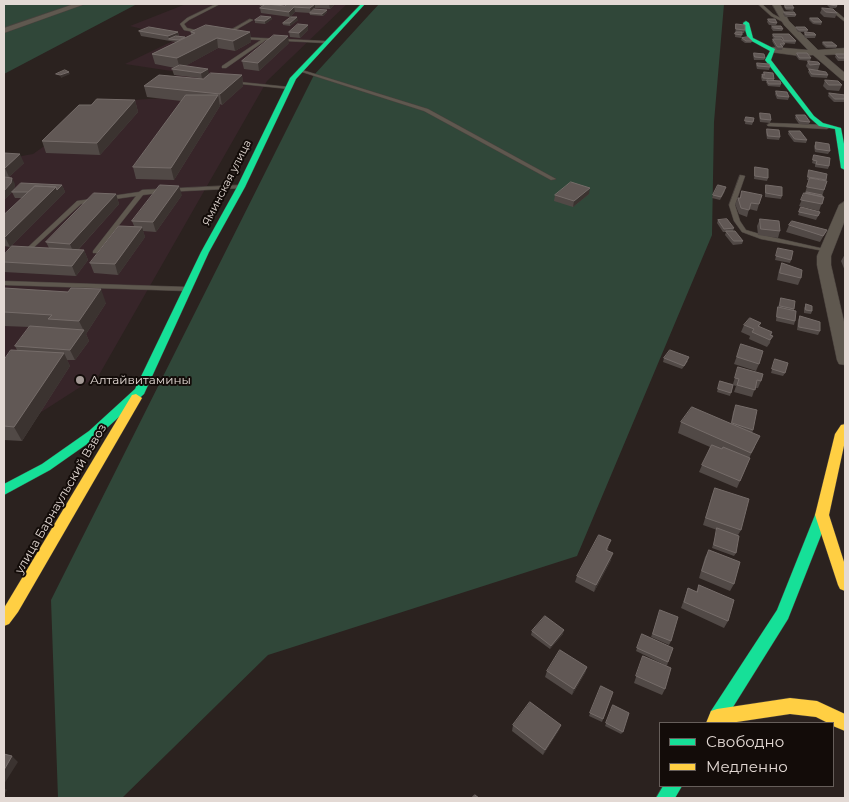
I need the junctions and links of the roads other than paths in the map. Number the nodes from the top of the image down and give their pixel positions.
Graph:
1 (81, 4) edge
2 (218, 4) edge
3 (364, 4) edge
4 (760, 4) edge
5 (776, 4) edge
6 (836, 13) edge
7 (251, 20) dead end
8 (845, 21) edge
9 (786, 22) junction
10 (746, 23) edge
11 (4, 31) edge
12 (206, 33) edge
13 (264, 40) junction
14 (324, 42) junction
15 (773, 50) junction
16 (845, 51) edge
17 (817, 52) junction
18 (224, 67) dead end
19 (301, 70) junction
20 (845, 78) edge
21 (227, 81) edge
22 (289, 88) junction
23 (770, 125) edge
24 (838, 127) edge
25 (845, 168) edge
26 (742, 176) dead end
27 (553, 179) dead end
28 (241, 187) junction
29 (142, 192) junction
30 (845, 205) edge
31 (29, 249) edge
32 (834, 250) junction
33 (95, 252) dead end
34 (4, 283) edge
35 (188, 289) junction
36 (845, 360) edge
37 (140, 391) junction
38 (845, 428) edge
39 (4, 490) edge
40 (822, 515) junction
41 (845, 585) edge
42 (4, 619) edge
43 (716, 720) edge
44 (845, 723) edge
45 (672, 787) edge
46 (665, 798) edge

1 - 11 street
2 - 12 lane
3 - 14 main road, Яминская улица
4 - 9 lane
5 - 9 street
6 - 8 lane
7 - 13 lane
9 - 17 street
10 - 15 main road
13 - 14 lane
13 - 18 lane
14 - 19 main road, Яминская улица
15 - 17 street
15 - 24 main road
16 - 17 street
17 - 20 street
19 - 22 main road, Яминская улица
19 - 27 lane
21 - 22 lane
22 - 28 main road, Яминская улица
23 - 24 lane
24 - 25 main road
26 - 32 lane
28 - 29 lane
28 - 35 main road, Яминская улица
29 - 31 lane
29 - 33 lane
30 - 32 street
32 - 36 street
34 - 35 lane
35 - 37 main road, Яминская улица
37 - 39 main road
37 - 42 main road, улица Барнаульский Взвоз
38 - 40 main road
40 - 41 main road
40 - 43 main road
43 - 44 main road
45 - 46 main road

